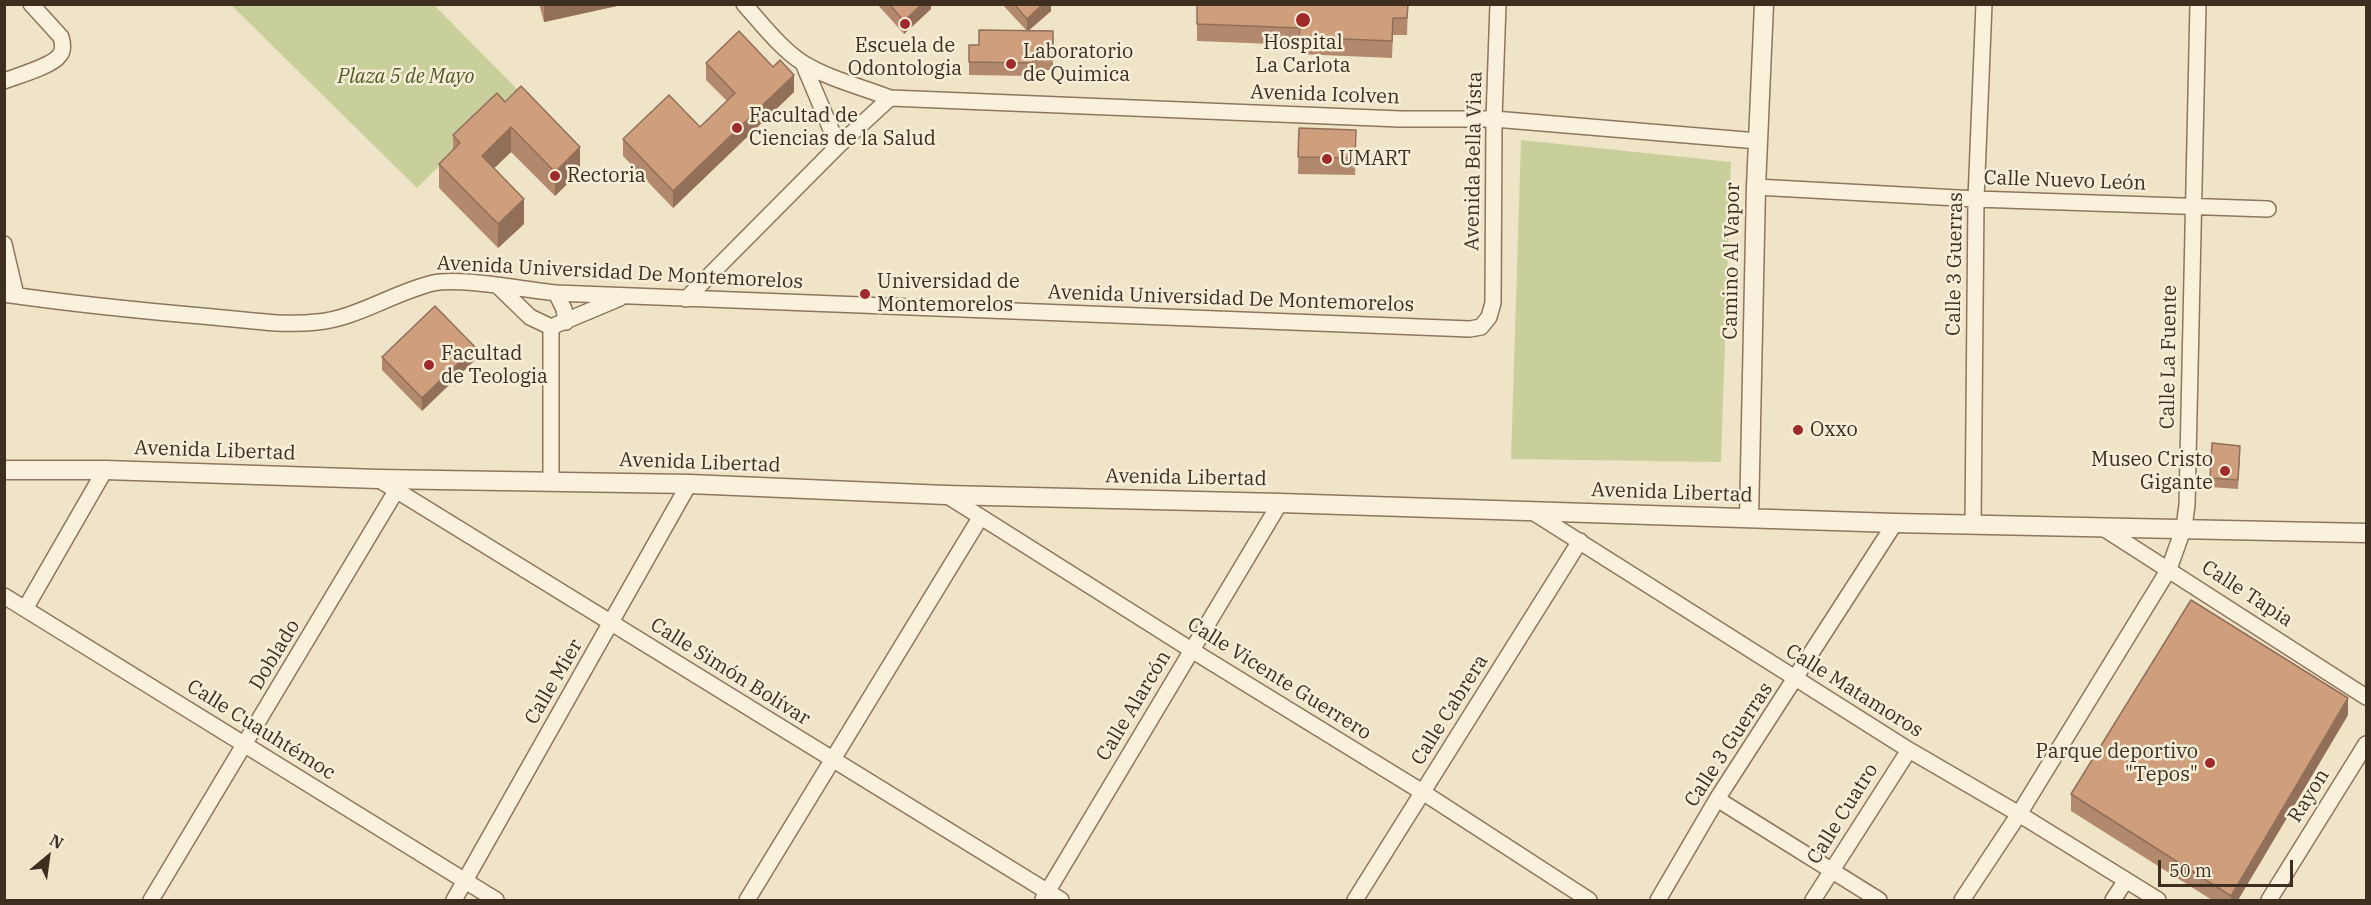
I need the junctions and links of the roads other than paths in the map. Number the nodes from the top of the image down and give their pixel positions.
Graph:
1 (31, 4) edge
2 (744, 4) edge
3 (1498, 4) edge
4 (1764, 4) edge
5 (1984, 4) edge
6 (2198, 4) edge
7 (802, 63) junction
8 (4, 81) edge
9 (890, 98) junction
10 (1494, 119) junction
11 (1758, 141) junction
12 (838, 146) junction
13 (1756, 187) junction
14 (1976, 199) junction
15 (2192, 206) junction
16 (2268, 209) dead end
17 (4, 244) edge
18 (499, 287) junction
19 (551, 293) junction
20 (10, 294) edge
21 (629, 295) junction
22 (686, 298) junction
23 (531, 317) junction
24 (1488, 317) joint
25 (566, 322) junction
26 (551, 327) junction
27 (4, 470) edge
28 (105, 470) junction
29 (378, 479) junction
30 (552, 482) junction
31 (689, 484) junction
32 (396, 491) junction
33 (946, 495) junction
34 (1280, 503) junction
35 (1532, 511) junction
36 (980, 518) junction
37 (1749, 518) junction
38 (1895, 523) junction
39 (1973, 525) junction
40 (2184, 527) junction
41 (2103, 528) junction
42 (2367, 533) edge
43 (1580, 541) junction
44 (2169, 569) junction
45 (4, 596) edge
46 (25, 609) junction
47 (612, 622) junction
48 (1192, 651) junction
49 (1796, 680) junction
50 (2367, 697) edge
51 (2367, 744) edge
52 (246, 745) junction
53 (1909, 750) junction
54 (833, 761) junction
55 (1424, 793) junction
56 (1717, 799) junction
57 (2019, 814) junction
58 (1832, 871) junction
59 (2126, 880) junction
60 (465, 881) junction
61 (1045, 896) edge
62 (151, 900) edge
63 (454, 900) edge
64 (496, 900) edge
65 (747, 900) edge
66 (1061, 900) edge
67 (1355, 900) edge
68 (1589, 900) edge
69 (1658, 900) edge
70 (1813, 900) edge
71 (1879, 900) edge
72 (1962, 900) edge
73 (2113, 900) edge
74 (2158, 900) edge
75 (2269, 900) edge

1 - 8 street
2 - 7 street
3 - 10 street, Avenida Bella Vista
4 - 11 street, Camino Al Vapor
5 - 14 street, Calle 3 Guerras
6 - 15 street, Calle La Fuente
7 - 9 street, Avenida Icolven
7 - 12 street
9 - 10 street, Avenida Icolven
9 - 12 street
10 - 11 street, Avenida Icolven
10 - 24 street, Avenida Bella Vista
11 - 13 street, Camino Al Vapor
12 - 22 street
13 - 14 street, Calle Nuevo León
13 - 37 street, Camino Al Vapor
14 - 15 street, Calle Nuevo León
14 - 39 street, Calle 3 Guerras
15 - 16 street, Calle Nuevo León
15 - 40 street, Calle La Fuente
17 - 20 street
18 - 19 street, Avenida Universidad De Montemorelos
18 - 20 street, Avenida Universidad De Montemorelos
18 - 23 street
19 - 21 street, Avenida Universidad De Montemorelos
19 - 23 street
19 - 25 street
21 - 22 street, Avenida Universidad De Montemorelos
21 - 25 street
22 - 24 street, Avenida Universidad De Montemorelos
23 - 26 street
25 - 26 street
26 - 30 street
27 - 28 street, Avenida Libertad
28 - 29 street, Avenida Libertad
28 - 46 street
29 - 30 street, Avenida Libertad
29 - 32 street, Calle Simón Bolívar
30 - 31 street, Avenida Libertad
31 - 33 street, Avenida Libertad
31 - 47 street, Calle Mier
32 - 47 street, Calle Simón Bolívar
32 - 52 street, Doblado
33 - 34 street, Avenida Libertad
33 - 36 street, Calle Vicente Guerrero
34 - 35 street, Avenida Libertad
34 - 48 street, Calle Alarcón
35 - 37 street, Avenida Libertad
35 - 43 street, Calle Matamoros
36 - 48 street, Calle Vicente Guerrero
36 - 54 street
37 - 38 street, Avenida Libertad
38 - 39 street, Avenida Libertad
38 - 49 street, Calle 3 Guerras
39 - 41 street, Avenida Libertad
40 - 41 street, Avenida Libertad
40 - 42 street, Avenida Libertad
40 - 44 street, Calle La Fuente
41 - 44 street, Calle Tapia
43 - 49 street, Calle Matamoros
43 - 55 street, Calle Cabrera
44 - 50 street, Calle Tapia
44 - 57 street, Calle La Fuente
45 - 46 street, Calle Cuauhtémoc
46 - 52 street, Calle Cuauhtémoc
47 - 54 street, Calle Simón Bolívar
47 - 60 street, Calle Mier
48 - 55 street, Calle Vicente Guerrero
48 - 61 street, Calle Alarcón
49 - 53 street, Calle Matamoros
49 - 56 street, Calle 3 Guerras
51 - 75 street, Rayon
52 - 60 street, Calle Cuauhtémoc
52 - 62 street, Doblado
53 - 57 street, Calle Matamoros
53 - 58 street, Calle Cuatro
54 - 61 street, Calle Simón Bolívar
54 - 65 street
55 - 67 street, Calle Cabrera
55 - 68 street, Calle Vicente Guerrero
56 - 58 street
56 - 69 street, Calle 3 Guerras
57 - 59 street, Calle Matamoros
57 - 72 street, Calle La Fuente
58 - 70 street, Calle Cuatro
58 - 71 street
59 - 73 street
59 - 74 street, Calle Matamoros
60 - 63 street, Calle Mier
60 - 64 street, Calle Cuauhtémoc
61 - 66 street, Calle Simón Bolívar

